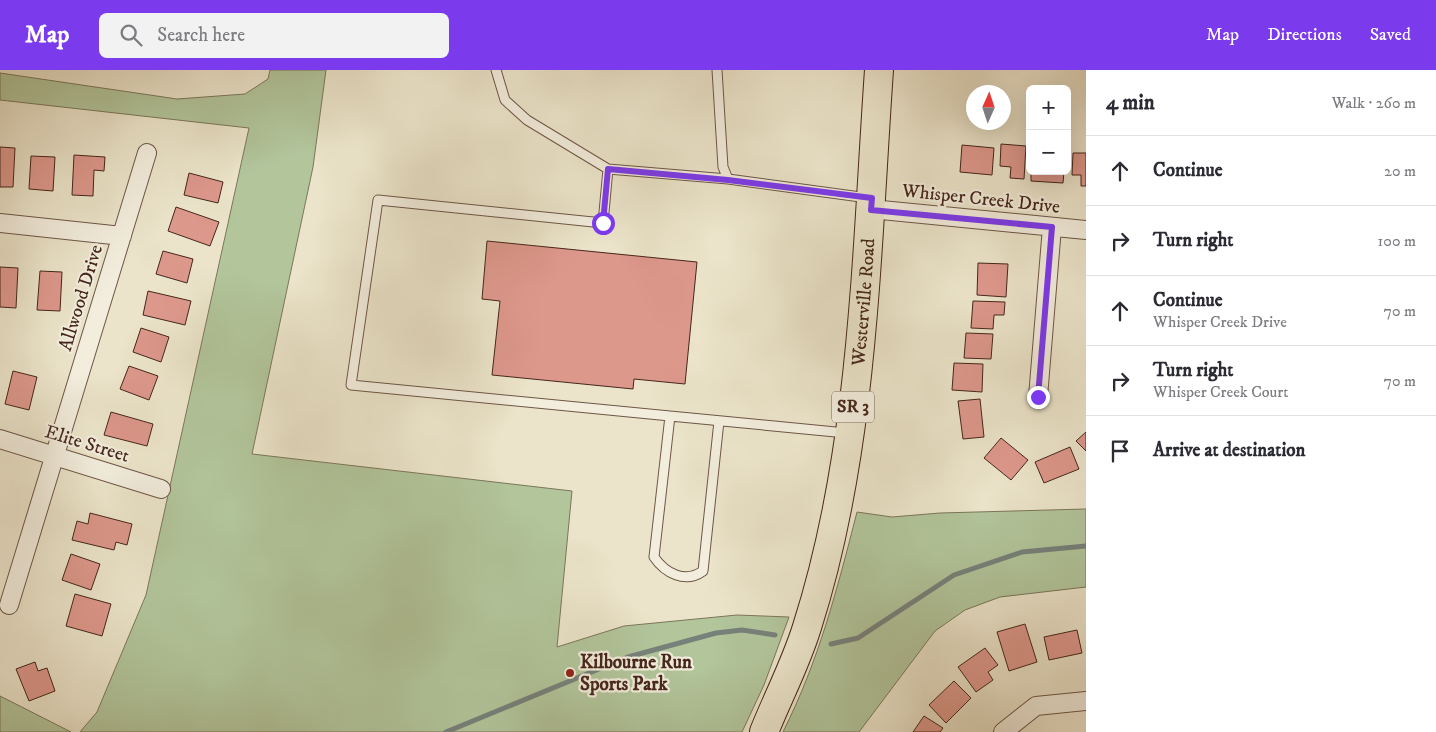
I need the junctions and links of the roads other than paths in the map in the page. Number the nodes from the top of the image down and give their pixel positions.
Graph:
1 (496, 70) edge
2 (718, 70) edge
3 (879, 70) edge
4 (148, 153) dead end
5 (608, 169) junction
6 (728, 180) junction
7 (872, 204) junction
8 (0, 223) edge
9 (1052, 227) junction
10 (1086, 230) edge
11 (122, 236) junction
12 (1038, 397) dead end
13 (670, 416) junction
14 (720, 421) junction
15 (848, 434) junction
16 (0, 440) edge
17 (54, 456) junction
18 (161, 489) dead end
19 (9, 605) dead end
20 (1086, 701) edge
21 (764, 732) edge
22 (1003, 732) edge

1 - 5 lane
2 - 6 lane
3 - 7 main road, Westerville Road / SR 3
4 - 11 street, Allwood Drive
5 - 6 lane
5 - 13 lane
6 - 7 lane
7 - 9 street, Whisper Creek Drive
7 - 15 main road, Westerville Road / SR 3
8 - 11 street
9 - 10 street, Whisper Creek Drive
9 - 12 street
11 - 17 street, Allwood Drive
13 - 14 lane
13 - 14 lane
14 - 15 lane
15 - 21 main road, Westerville Road / SR 3
16 - 17 street, Elite Street
17 - 18 street, Elite Street
17 - 19 street, Allwood Drive
20 - 22 street

